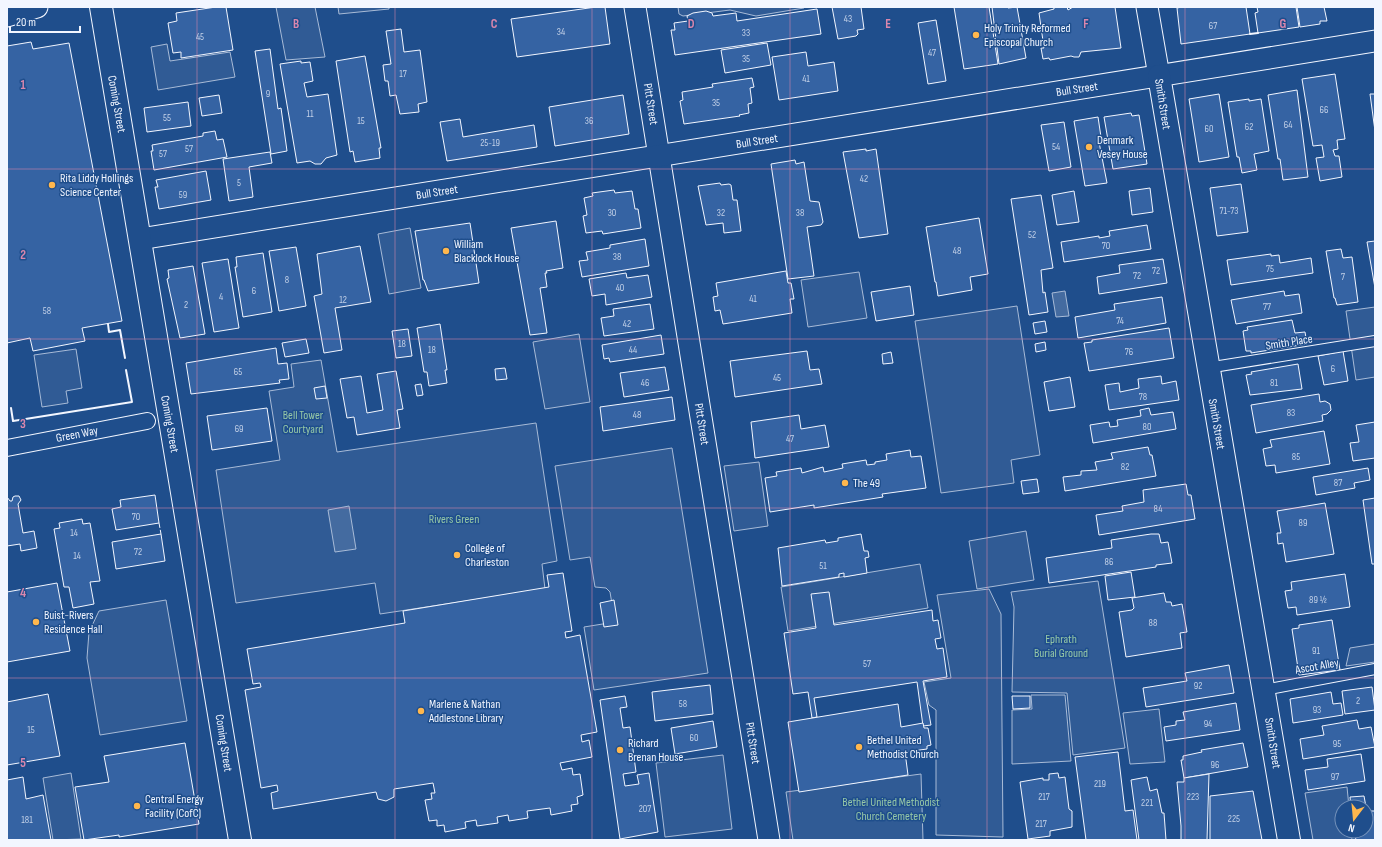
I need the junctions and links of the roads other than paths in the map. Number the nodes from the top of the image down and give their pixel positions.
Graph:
1 (37, 7) edge
2 (101, 7) edge
3 (636, 7) edge
4 (1147, 7) edge
5 (7, 16) edge
6 (1375, 41) edge
7 (1159, 76) junction
8 (659, 156) junction
9 (140, 239) junction
10 (1375, 341) edge
11 (1207, 368) junction
12 (147, 421) dead end
13 (7, 448) edge
14 (1375, 669) edge
15 (1264, 690) junction
16 (240, 840) edge
17 (769, 840) edge
18 (1289, 840) edge

1 - 5 street
2 - 9 street, Coming Street
3 - 8 street, Pitt Street
4 - 7 street, Smith Street
6 - 7 street, Bull Street
7 - 8 street, Bull Street
7 - 11 street, Smith Street
8 - 9 street, Bull Street
8 - 17 street, Pitt Street
9 - 16 street, Coming Street
10 - 11 lane, Smith Place
11 - 15 street, Smith Street
12 - 13 street, Green Way
14 - 15 lane, Ascot Alley
15 - 18 street, Smith Street

